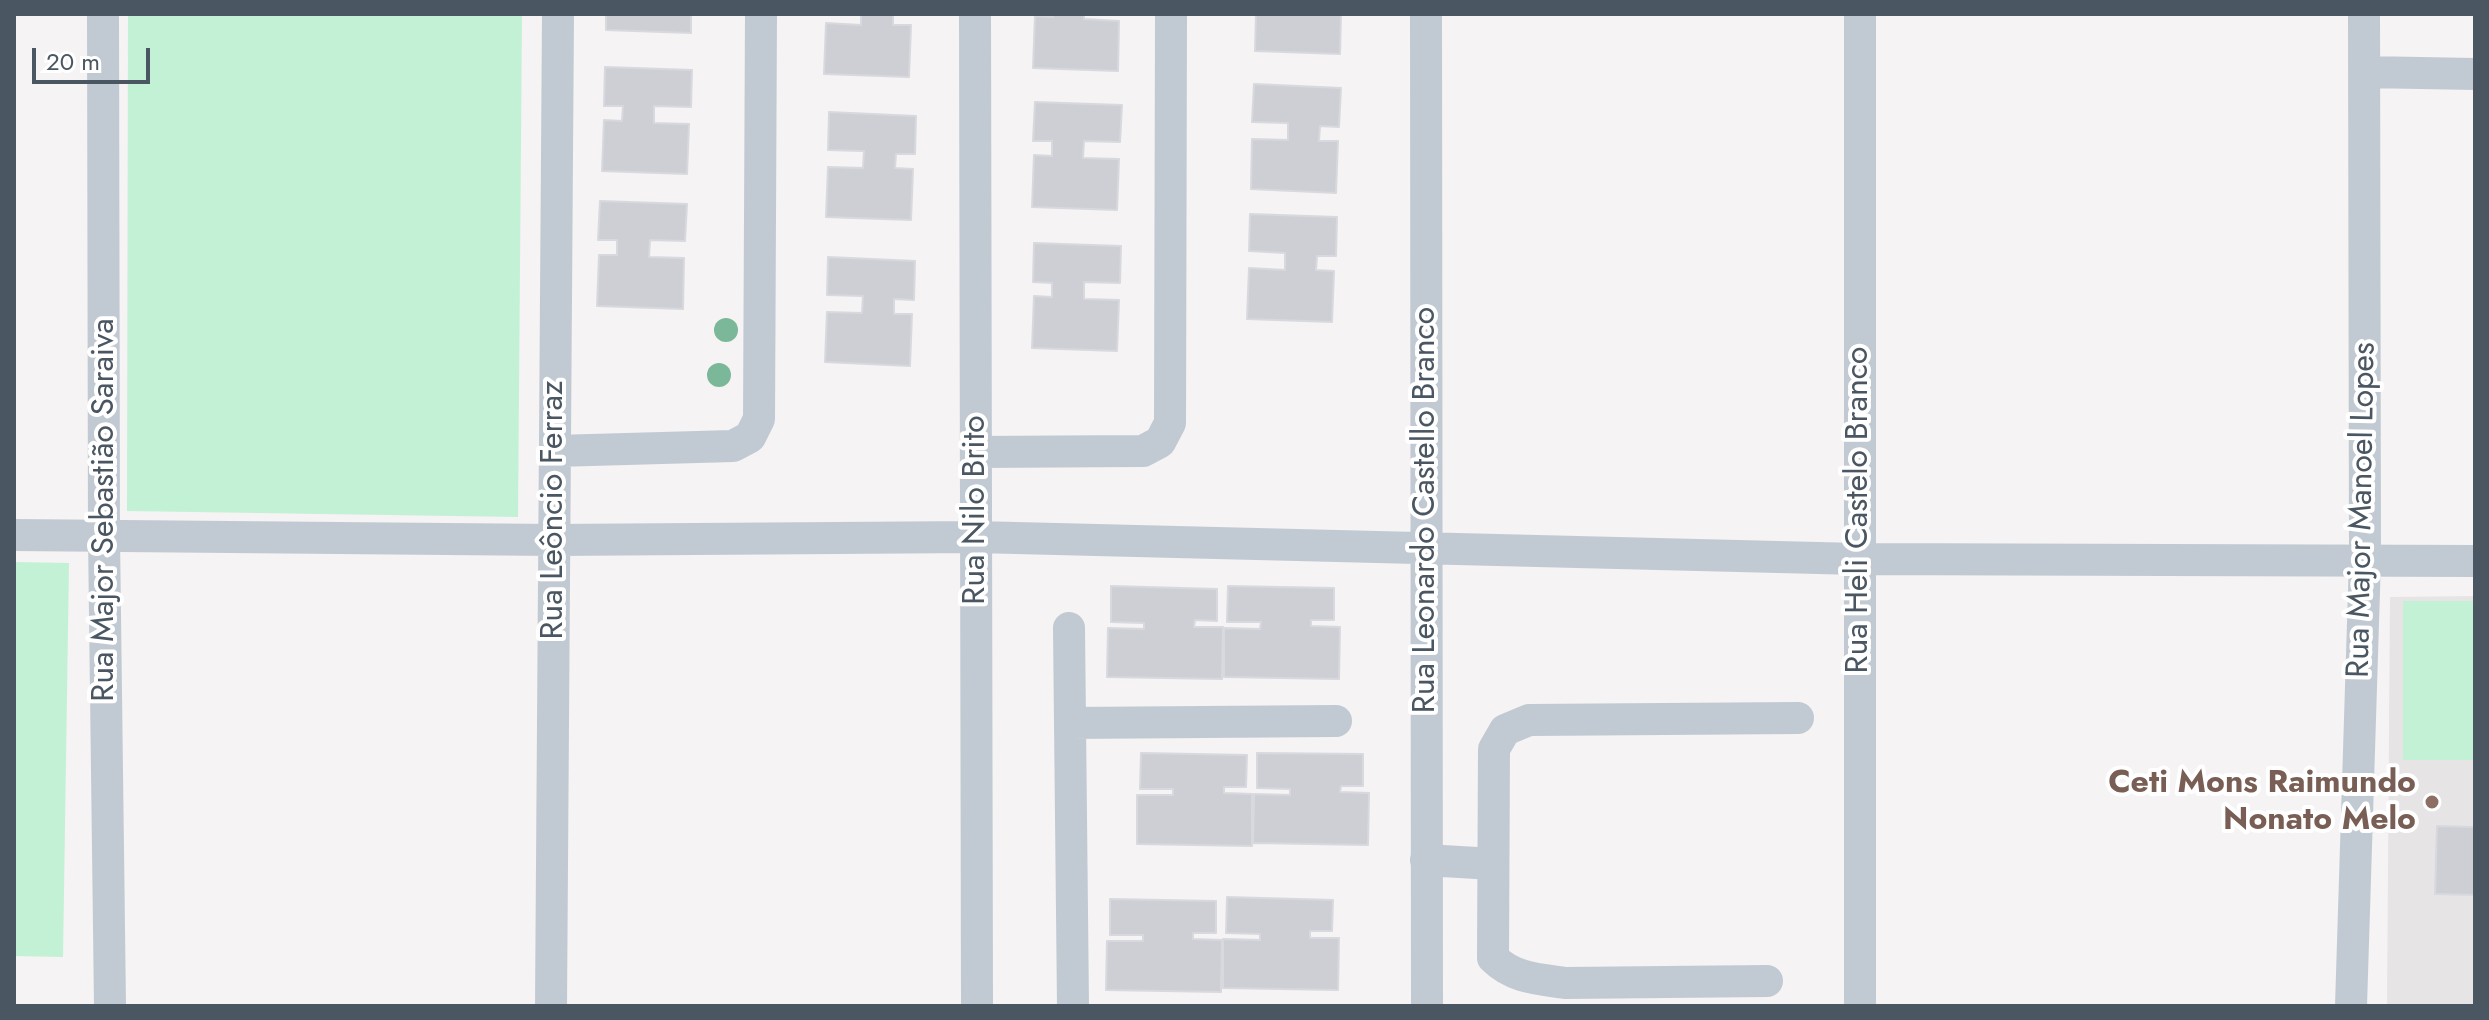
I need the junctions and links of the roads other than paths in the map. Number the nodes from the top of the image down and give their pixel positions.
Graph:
1 (103, 14) edge
2 (558, 14) edge
3 (761, 14) edge
4 (975, 14) edge
5 (1171, 14) edge
6 (1426, 14) edge
7 (1860, 14) edge
8 (2364, 14) edge
9 (2366, 72) junction
10 (2475, 74) edge
11 (555, 451) junction
12 (976, 452) junction
13 (14, 535) edge
14 (104, 536) junction
15 (976, 537) junction
16 (554, 540) junction
17 (1426, 547) junction
18 (1858, 559) junction
19 (2365, 559) junction
20 (2475, 561) edge
21 (1069, 628) dead end
22 (1798, 718) dead end
23 (1336, 721) dead end
24 (1070, 723) junction
25 (1426, 860) junction
26 (1493, 864) junction
27 (1767, 981) dead end
28 (110, 1006) edge
29 (551, 1006) edge
30 (977, 1006) edge
31 (1073, 1006) edge
32 (1427, 1006) edge
33 (1860, 1006) edge
34 (2351, 1006) edge

1 - 14 street, Rua Major Sebastião Saraiva
2 - 11 street, Rua Leôncio Ferraz
3 - 11 street
4 - 12 street, Rua Nilo Brito
5 - 12 street
6 - 17 street, Rua Leonardo Castello Branco
7 - 18 street, Rua Heli Castelo Branco
8 - 9 street, Rua Major Manoel Lopes
9 - 10 street
9 - 19 street, Rua Major Manoel Lopes
11 - 16 street, Rua Leôncio Ferraz
12 - 15 street, Rua Nilo Brito
13 - 14 street
14 - 16 street
14 - 28 street, Rua Major Sebastião Saraiva
15 - 16 street
15 - 17 street
15 - 30 street, Rua Nilo Brito
16 - 29 street, Rua Leôncio Ferraz
17 - 18 street
17 - 25 street, Rua Leonardo Castello Branco
18 - 19 street
18 - 33 street, Rua Heli Castelo Branco
19 - 20 street
19 - 34 street, Rua Major Manoel Lopes
21 - 24 street
22 - 26 street
23 - 24 street
24 - 31 street
25 - 26 street
25 - 32 street, Rua Leonardo Castello Branco
26 - 27 street

